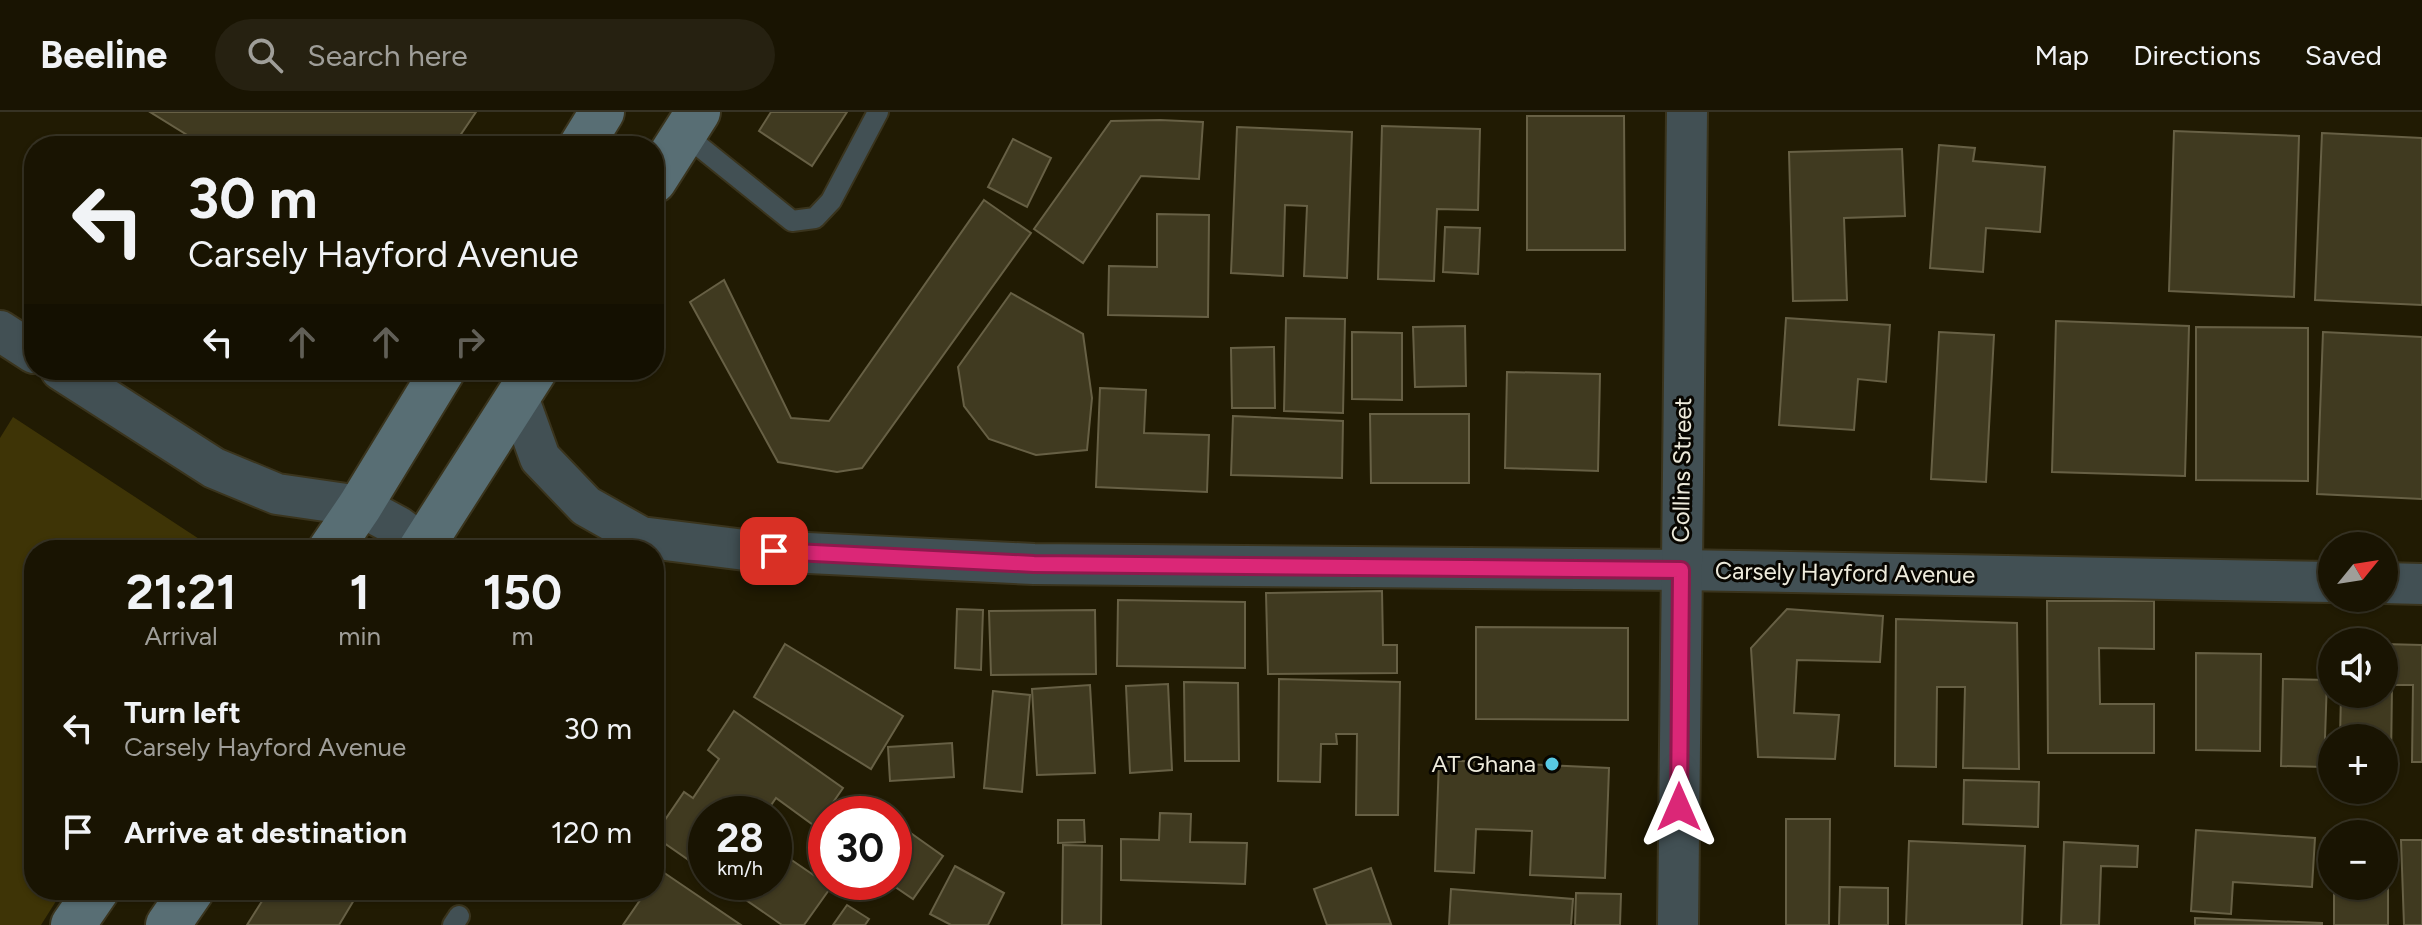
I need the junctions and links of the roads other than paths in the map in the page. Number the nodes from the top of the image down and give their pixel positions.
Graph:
1 (602, 112) edge
2 (878, 112) edge
3 (1687, 112) edge
4 (691, 123) edge
5 (587, 136) edge
6 (664, 165) edge
7 (0, 331) edge
8 (24, 347) edge
9 (77, 380) edge
10 (437, 380) edge
11 (527, 383) edge
12 (360, 506) junction
13 (337, 540) edge
14 (412, 540) edge
15 (426, 540) edge
16 (1681, 570) junction
17 (2318, 582) edge
18 (2398, 583) edge
19 (2422, 584) edge
20 (90, 900) edge
21 (185, 900) edge
22 (73, 925) edge
23 (168, 925) edge
24 (1678, 925) edge

1 - 5 main road
2 - 4 lane
3 - 16 street, Collins Street
4 - 6 main road
7 - 8 street
9 - 12 street
10 - 12 main road
11 - 15 main road
11 - 16 street, Carsely Hayford Avenue
12 - 13 main road
12 - 14 street
16 - 17 street, Carsely Hayford Avenue
16 - 24 street, Collins Street
18 - 19 street
20 - 22 main road
21 - 23 main road

